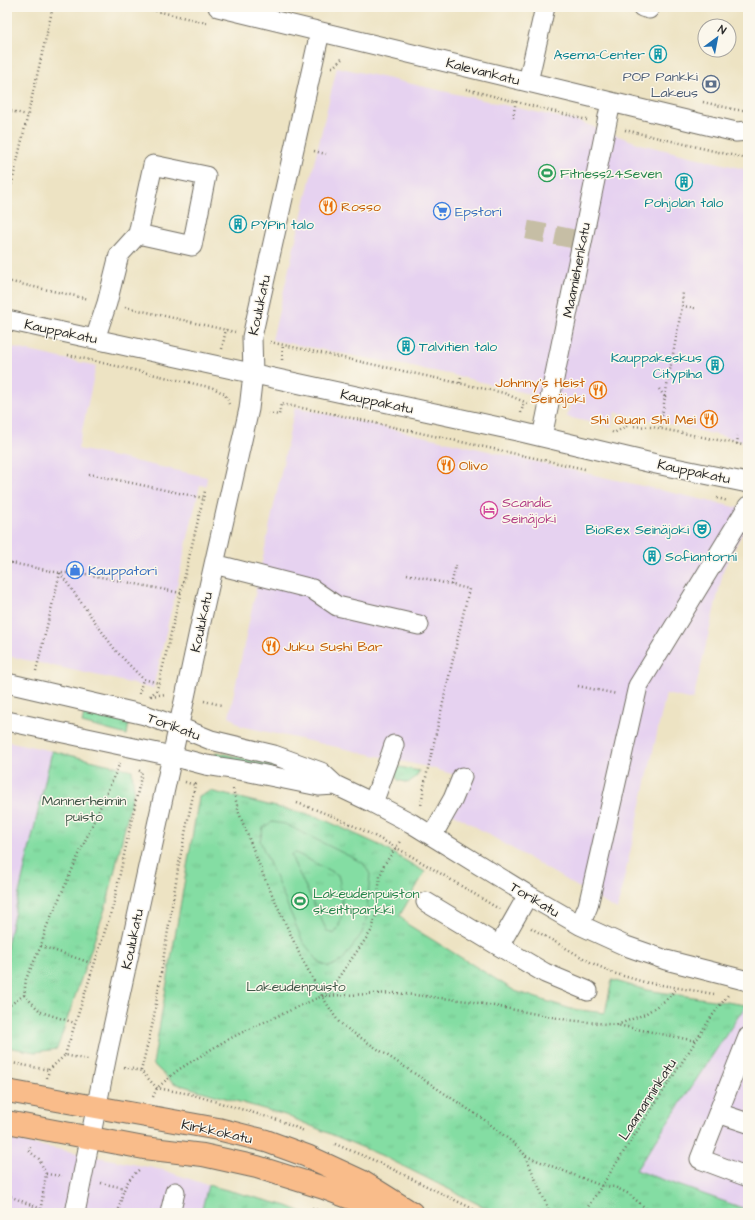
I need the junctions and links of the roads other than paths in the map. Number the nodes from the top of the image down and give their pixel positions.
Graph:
1 (218, 7) edge
2 (545, 7) edge
3 (320, 32) junction
4 (528, 82) junction
5 (610, 102) junction
6 (605, 130) junction
7 (748, 131) edge
8 (577, 226) dead end
9 (138, 234) junction
10 (570, 255) dead end
11 (7, 320) edge
12 (95, 339) junction
13 (253, 374) junction
14 (537, 436) junction
15 (748, 483) edge
16 (748, 506) edge
17 (214, 564) junction
18 (419, 625) dead end
19 (7, 683) edge
20 (7, 720) edge
21 (179, 727) junction
22 (394, 745) dead end
23 (172, 756) junction
24 (462, 777) dead end
25 (335, 785) junction
26 (373, 803) junction
27 (432, 836) junction
28 (528, 895) junction
29 (426, 902) dead end
30 (580, 925) junction
31 (499, 946) junction
32 (748, 981) edge
33 (588, 991) dead end
34 (748, 1037) edge
35 (744, 1061) edge
36 (7, 1091) edge
37 (96, 1107) junction
38 (718, 1113) junction
39 (7, 1122) edge
40 (748, 1124) edge
41 (90, 1138) junction
42 (748, 1177) edge
43 (175, 1192) dead end
44 (76, 1213) edge
45 (170, 1213) edge
46 (395, 1213) edge
47 (412, 1213) edge

1 - 3 street, Kalevankatu
2 - 4 street
3 - 4 street, Kalevankatu
3 - 13 street, Koulukatu
4 - 5 street, Kalevankatu
5 - 6 street, Maamiehenkatu
5 - 7 street, Kalevankatu
6 - 8 street
6 - 14 street, Maamiehenkatu
9 - 9 street
9 - 12 street
10 - 14 street
11 - 12 street, Kauppakatu
12 - 13 street, Kauppakatu
13 - 14 street, Kauppakatu
13 - 17 street, Koulukatu
14 - 15 street, Kauppakatu
16 - 30 street
17 - 18 street
17 - 21 street, Koulukatu
19 - 21 street, Torikatu
20 - 23 street, Torikatu
21 - 23 street, Koulukatu
21 - 25 street, Torikatu
22 - 26 street
23 - 25 street, Torikatu
23 - 37 street, Koulukatu
24 - 27 street
25 - 26 street, Torikatu
26 - 27 street, Torikatu
27 - 28 street, Torikatu
28 - 30 street, Torikatu
28 - 31 street
29 - 31 street
30 - 32 street, Torikatu
31 - 33 street
34 - 35 street
35 - 38 street
36 - 37 main road, Kirkkokatu
37 - 41 street, Koulukatu
37 - 47 main road, Kirkkokatu
38 - 40 street
38 - 42 street
39 - 41 main road, Kirkkokatu
41 - 44 street, Koulukatu
41 - 46 main road, Kirkkokatu
43 - 45 street

